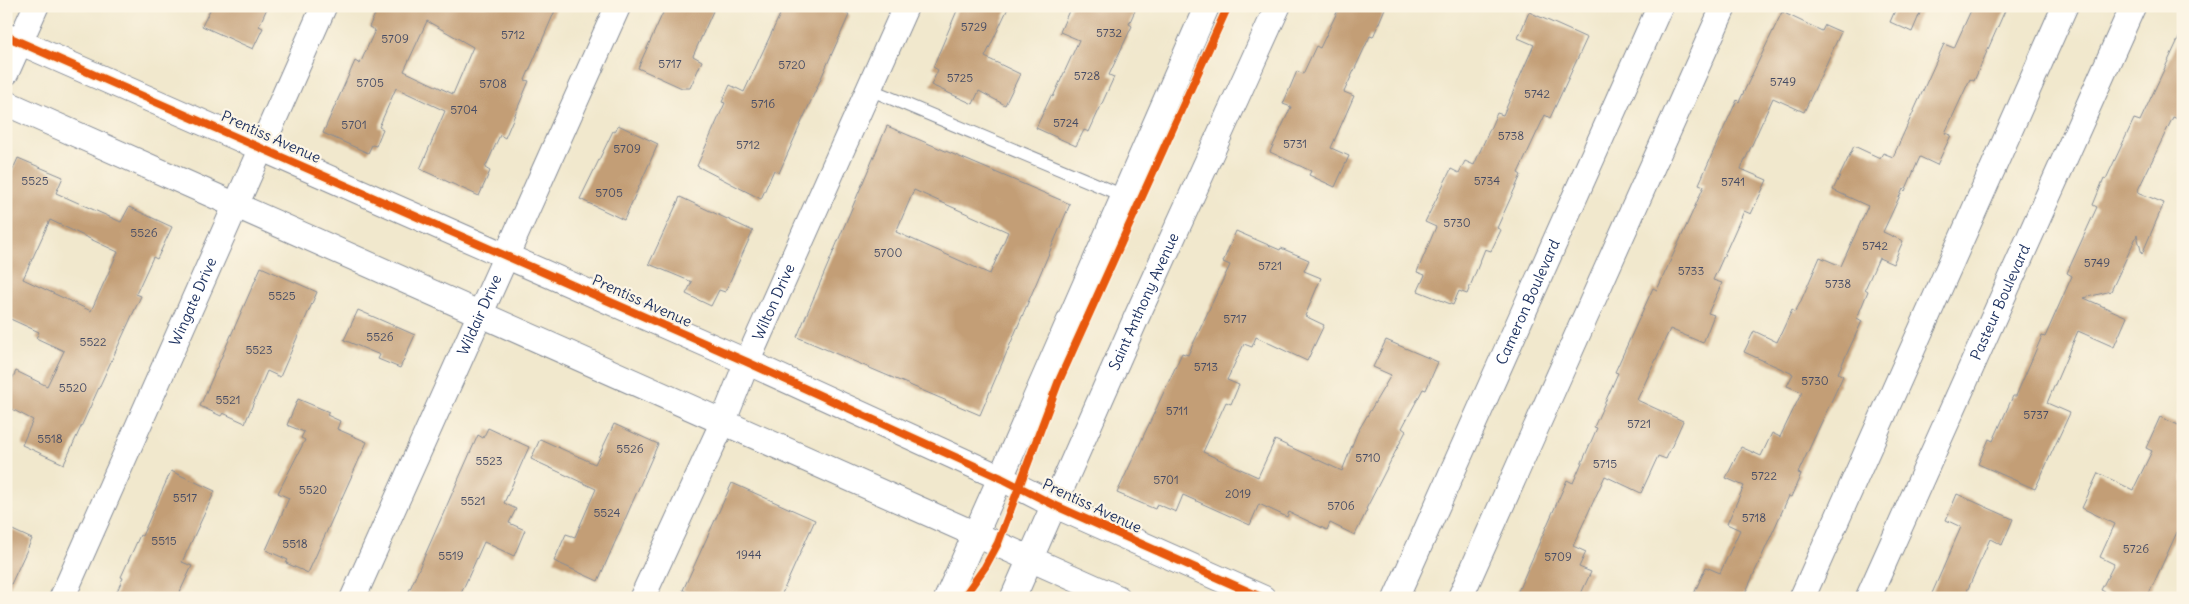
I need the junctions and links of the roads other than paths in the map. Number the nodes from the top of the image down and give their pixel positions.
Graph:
1 (36, 6) edge
2 (324, 6) edge
3 (618, 6) edge
4 (906, 6) edge
5 (1206, 6) edge
6 (1278, 6) edge
7 (1660, 6) edge
8 (1724, 6) edge
9 (2065, 6) edge
10 (2133, 6) edge
11 (13, 39) edge
12 (6, 73) edge
13 (869, 89) junction
14 (6, 103) edge
15 (260, 148) junction
16 (1124, 196) junction
17 (235, 207) junction
18 (507, 256) junction
19 (481, 315) junction
20 (747, 362) junction
21 (722, 422) junction
22 (1001, 478) junction
23 (1054, 505) junction
24 (976, 533) junction
25 (1030, 558) junction
26 (62, 598) edge
27 (353, 598) edge
28 (642, 598) edge
29 (947, 598) edge
30 (1013, 598) edge
31 (1118, 598) edge
32 (1263, 598) edge
33 (1396, 598) edge
34 (1460, 598) edge
35 (1802, 598) edge
36 (1868, 598) edge

1 - 11 street
2 - 15 street, Wingate Drive
3 - 18 street, Wildair Drive
4 - 13 street, Wilton Drive
5 - 16 street
6 - 23 street, Saint Anthony Avenue
7 - 33 street, Cameron Boulevard
8 - 34 street
9 - 35 street
10 - 36 street, Pasteur Boulevard
11 - 12 street
11 - 15 street, Prentiss Avenue
13 - 16 lane
13 - 20 street, Wilton Drive
14 - 17 street
15 - 17 street, Wingate Drive
15 - 18 street, Prentiss Avenue
16 - 22 street
17 - 19 street
17 - 26 street, Wingate Drive
18 - 19 street, Wildair Drive
18 - 20 street, Prentiss Avenue
19 - 21 street
19 - 27 street, Wildair Drive
20 - 21 street, Wilton Drive
20 - 22 street, Prentiss Avenue
21 - 24 street
21 - 28 street, Wilton Drive
22 - 23 street, Prentiss Avenue
22 - 24 street
23 - 25 street, Saint Anthony Avenue
23 - 32 street, Prentiss Avenue
24 - 25 street
24 - 29 street
25 - 30 street, Saint Anthony Avenue
25 - 31 street

